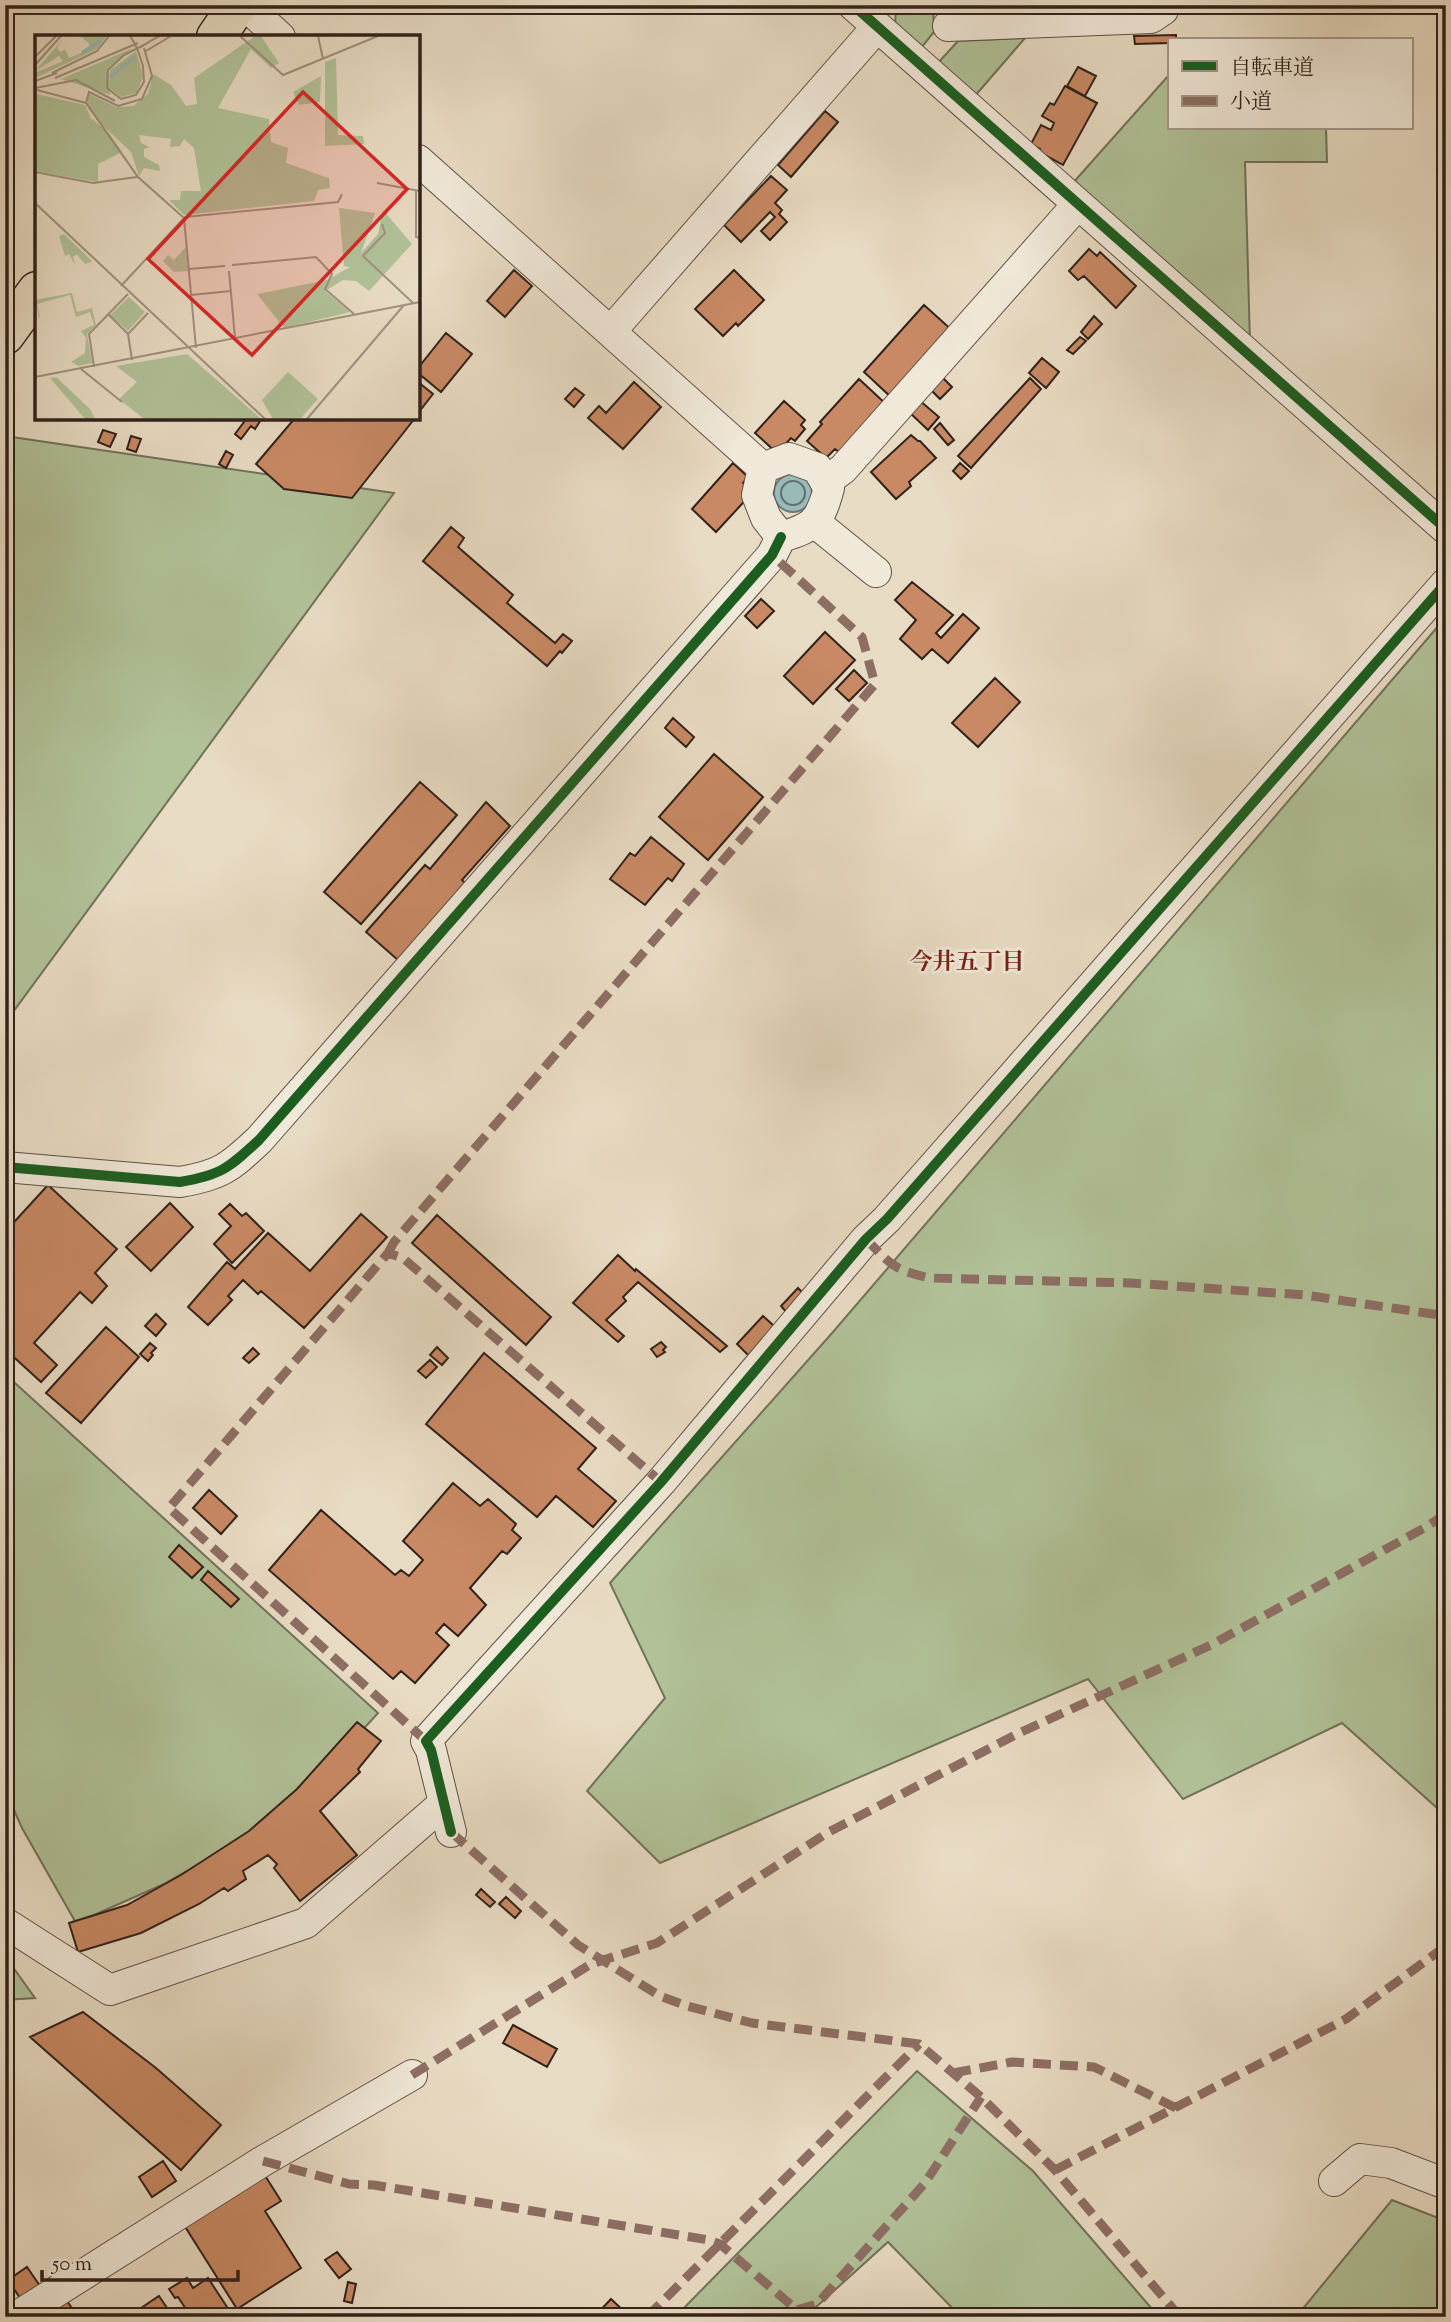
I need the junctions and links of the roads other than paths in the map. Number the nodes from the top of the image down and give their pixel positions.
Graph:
1 (238, 5) edge
2 (245, 5) edge
3 (853, 5) edge
4 (1163, 5) edge
5 (948, 15) edge
6 (877, 27) junction
7 (217, 35) edge
8 (278, 35) edge
9 (921, 65) junction
10 (420, 162) edge
11 (1078, 204) junction
12 (35, 294) edge
13 (611, 331) junction
14 (5, 335) edge
15 (763, 468) junction
16 (825, 482) junction
17 (815, 520) junction
18 (1446, 529) edge
19 (781, 537) junction
20 (876, 572) dead end
21 (1446, 583) edge
22 (5, 1167) edge
23 (443, 1804) junction
24 (451, 1832) dead end
25 (5, 1923) edge
26 (412, 2075) dead end
27 (1334, 2181) dead end
28 (1446, 2184) edge
29 (16, 2317) edge

1 - 7 main road
2 - 8 street
3 - 6 street
4 - 5 street
5 - 9 street
6 - 9 street
6 - 13 street
9 - 11 street
10 - 13 street
11 - 16 street
11 - 18 street
12 - 14 main road
13 - 15 street
15 - 16 street
15 - 19 street
16 - 17 street
17 - 19 street
17 - 20 street
19 - 22 street
21 - 23 street
23 - 24 street
23 - 25 street
26 - 29 street
27 - 28 street

